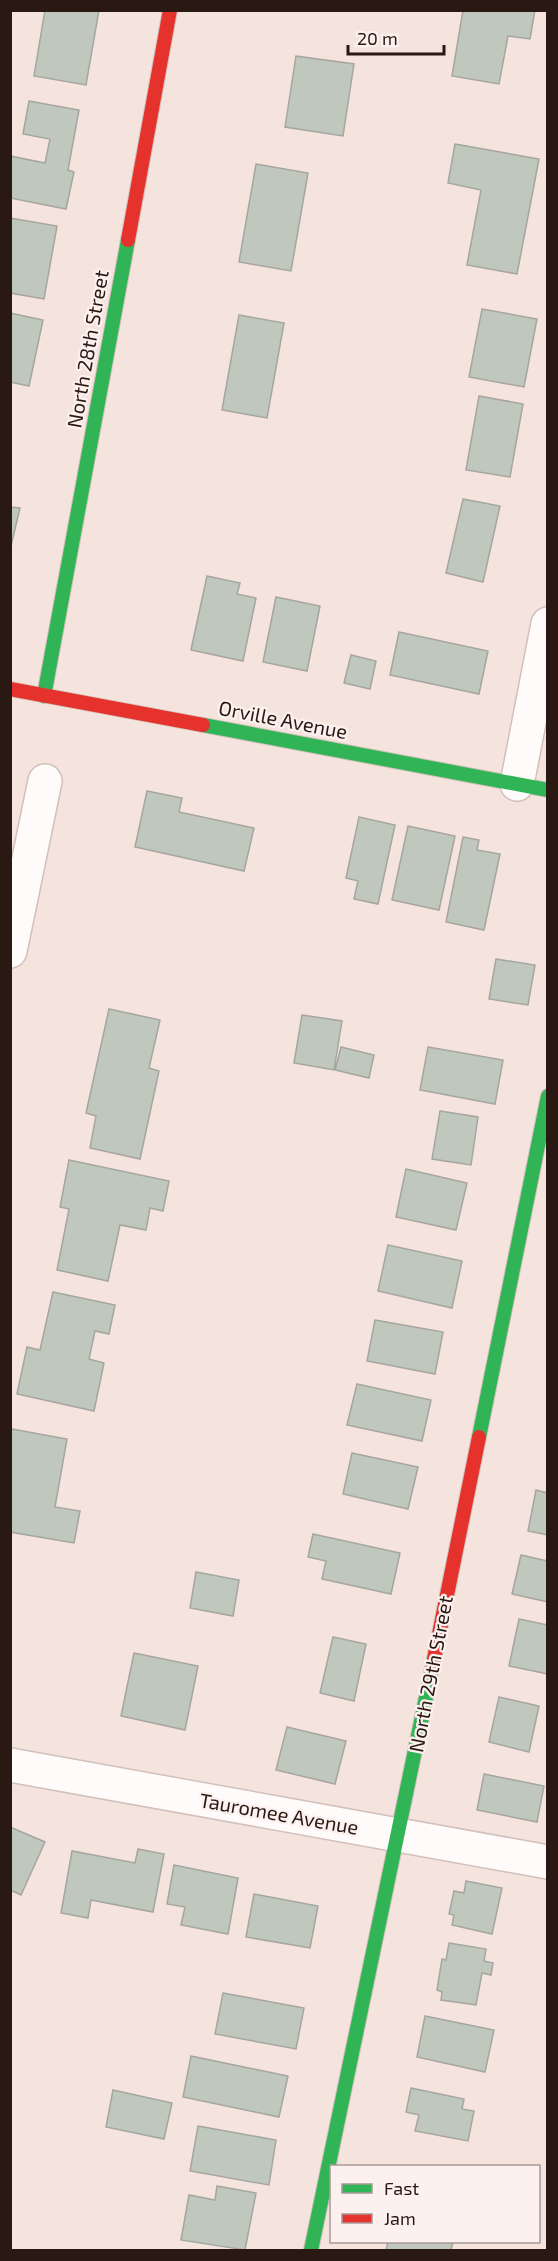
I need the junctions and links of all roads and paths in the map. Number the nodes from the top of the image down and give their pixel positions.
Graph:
1 (170, 10) edge
2 (548, 624) edge
3 (10, 689) edge
4 (44, 696) junction
5 (45, 781) dead end
6 (532, 787) edge
7 (10, 951) edge
8 (548, 1096) edge
9 (10, 1765) edge
10 (398, 1835) junction
11 (548, 1862) edge
12 (310, 2250) edge

1 - 4 street, North 28th Street
2 - 6 street
3 - 4 street, Orville Avenue
4 - 6 street, Orville Avenue
5 - 7 street
8 - 10 street, North 29th Street
9 - 10 street, Tauromee Avenue
10 - 11 street, Tauromee Avenue
10 - 12 street, North 29th Street

